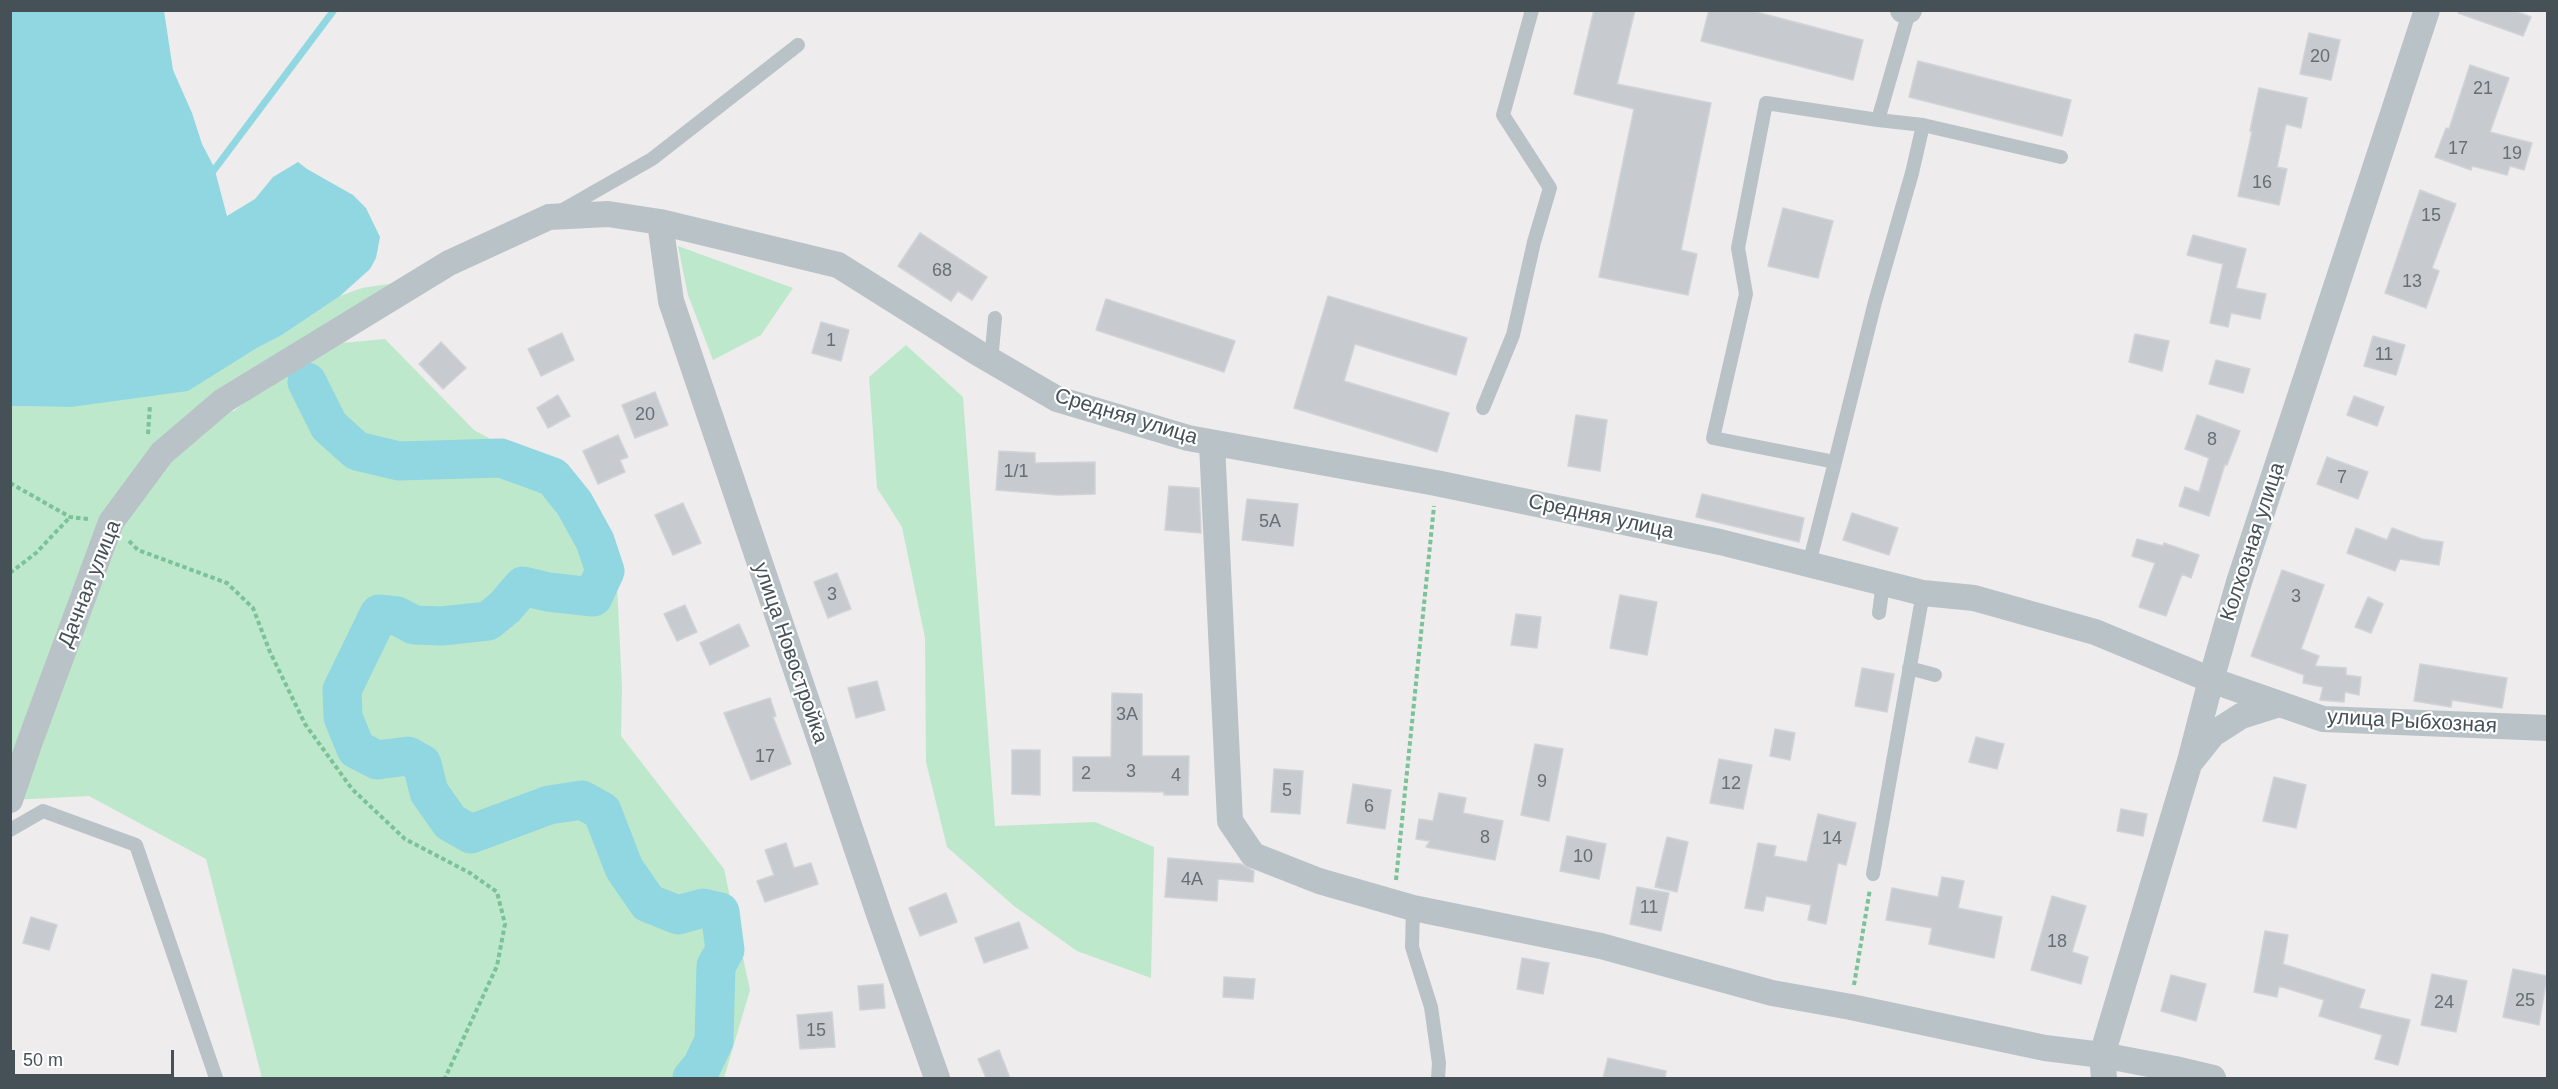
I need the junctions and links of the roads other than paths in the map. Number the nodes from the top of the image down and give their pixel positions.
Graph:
1 (1532, 10) edge
2 (2427, 10) edge
3 (1907, 11) edge
4 (798, 45) dead end
5 (1878, 120) junction
6 (1923, 125) junction
7 (2061, 157) dead end
8 (549, 217) junction
9 (660, 222) junction
10 (995, 318) dead end
11 (991, 361) junction
12 (1483, 408) dead end
13 (1212, 444) junction
14 (1834, 462) junction
15 (1809, 564) junction
16 (1884, 583) junction
17 (1923, 593) junction
18 (1879, 613) dead end
19 (1909, 668) junction
20 (1935, 675) dead end
21 (2211, 680) junction
22 (2279, 705) junction
23 (2547, 728) edge
24 (2190, 761) junction
25 (10, 800) edge
26 (10, 830) edge
27 (1873, 874) road end
28 (1403, 905) junction
29 (2103, 1066) edge
30 (216, 1078) edge
31 (937, 1078) edge
32 (1438, 1078) edge
33 (2213, 1078) edge

1 - 12 lane
2 - 21 street, Колхозная улица
3 - 5 lane
4 - 8 lane
5 - 6 lane
5 - 14 lane
6 - 7 lane
6 - 14 lane
8 - 9 street, Средняя улица
8 - 25 street, Дачная улица
9 - 11 street, Средняя улица
9 - 31 street, улица Новостройка
10 - 11 lane
11 - 13 street, Средняя улица
13 - 15 street, Средняя улица
13 - 28 street
14 - 15 lane
15 - 16 street, Средняя улица
16 - 17 street, Средняя улица
16 - 18 lane
17 - 19 lane
17 - 21 street, Средняя улица
19 - 20 lane
19 - 27 lane
21 - 22 street, улица Рыбхозная
21 - 24 street, Колхозная улица
22 - 23 street, улица Рыбхозная
22 - 24 street
24 - 29 street, Колхозная улица
26 - 30 lane
28 - 29 street
28 - 32 lane
29 - 33 street

